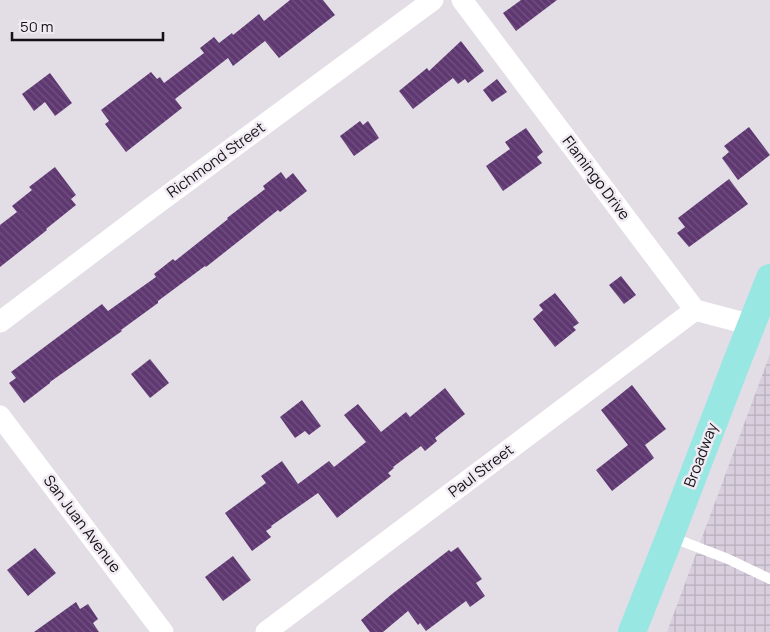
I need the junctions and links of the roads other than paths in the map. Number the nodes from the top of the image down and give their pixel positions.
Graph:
1 (434, 0) edge
2 (462, 0) edge
3 (770, 278) edge
4 (695, 310) junction
5 (0, 322) edge
6 (752, 325) junction
7 (0, 416) edge
8 (670, 536) junction
9 (770, 579) edge
10 (163, 632) edge
11 (266, 632) edge
12 (632, 632) edge

1 - 5 street, Richmond Street
2 - 4 street, Flamingo Drive
3 - 6 main road, Broadway
4 - 6 street
4 - 11 street, Paul Street
6 - 8 main road, Broadway
7 - 10 street, San Juan Avenue
8 - 9 lane
8 - 12 main road, Broadway

